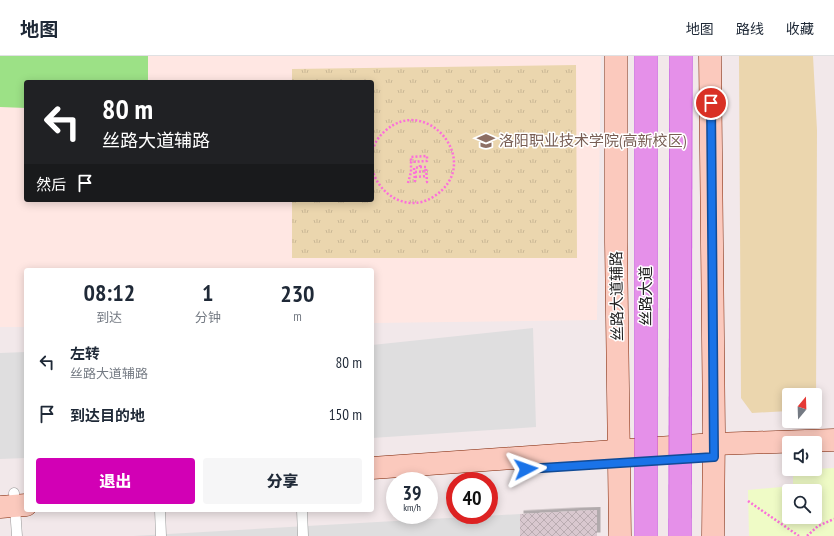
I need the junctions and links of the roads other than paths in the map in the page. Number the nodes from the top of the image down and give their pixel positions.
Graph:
1 (616, 56) edge
2 (646, 56) edge
3 (681, 56) edge
4 (710, 56) edge
5 (834, 440) edge
6 (714, 450) junction
7 (822, 454) edge
8 (834, 454) edge
9 (782, 455) edge
10 (619, 457) junction
11 (374, 468) edge
12 (374, 480) edge
13 (13, 500) edge
14 (160, 512) edge
15 (302, 512) edge
16 (18, 536) edge
17 (161, 536) edge
18 (303, 536) edge
19 (620, 536) edge
20 (646, 536) edge
21 (680, 536) edge
22 (713, 536) edge

1 - 10 main road, 丝路大道辅路
2 - 20 highway, 丝路大道, bridge
3 - 21 highway, bridge
4 - 6 main road
5 - 6 main road
6 - 9 main road
6 - 10 main road
6 - 22 main road
7 - 8 main road
10 - 11 main road
10 - 12 main road
10 - 19 main road, 丝路大道辅路
13 - 16 lane
14 - 17 lane
15 - 18 lane

